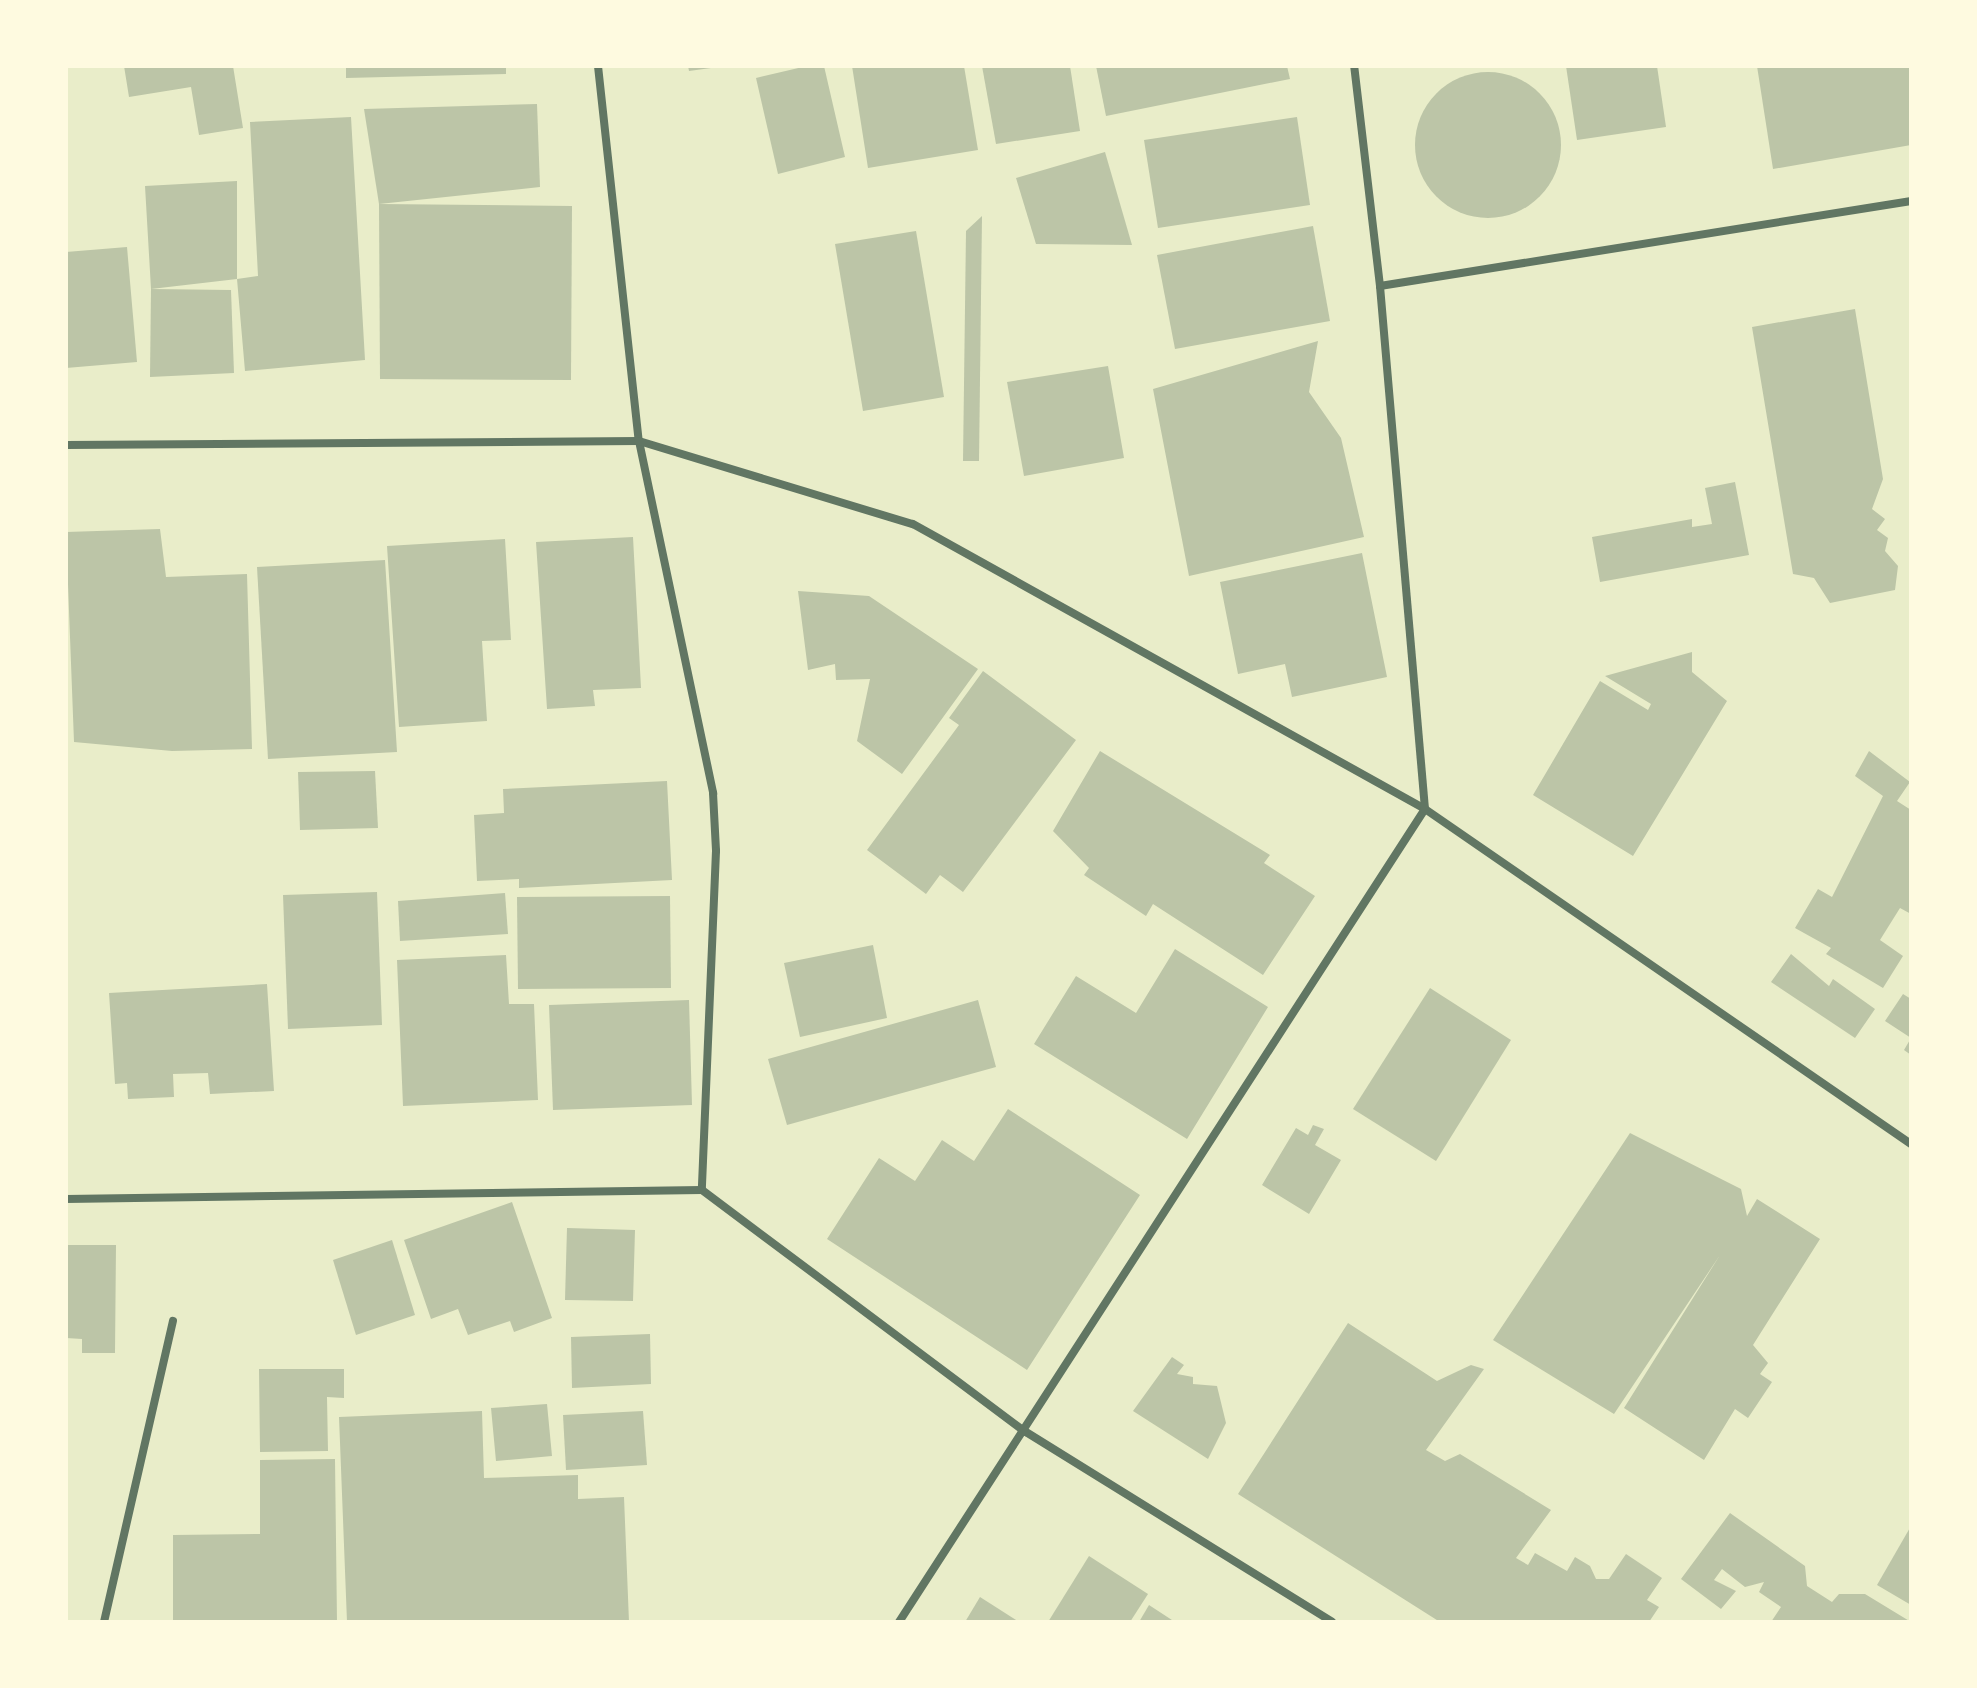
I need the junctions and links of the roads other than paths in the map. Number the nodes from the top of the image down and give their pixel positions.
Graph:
1 (598, 66) edge
2 (1354, 66) edge
3 (1911, 201) edge
4 (1380, 286) junction
5 (639, 441) junction
6 (66, 445) edge
7 (1425, 809) junction
8 (1911, 1144) edge
9 (702, 1190) junction
10 (66, 1199) edge
11 (173, 1321) dead end
12 (1026, 1432) junction
13 (104, 1622) edge
14 (899, 1622) edge
15 (1332, 1622) edge

1 - 5 street
2 - 4 street
3 - 4 street
4 - 7 street
5 - 6 street
5 - 7 street
5 - 9 street
7 - 8 street
7 - 12 street
9 - 10 street
9 - 12 street
11 - 13 street
12 - 14 street
12 - 15 street

